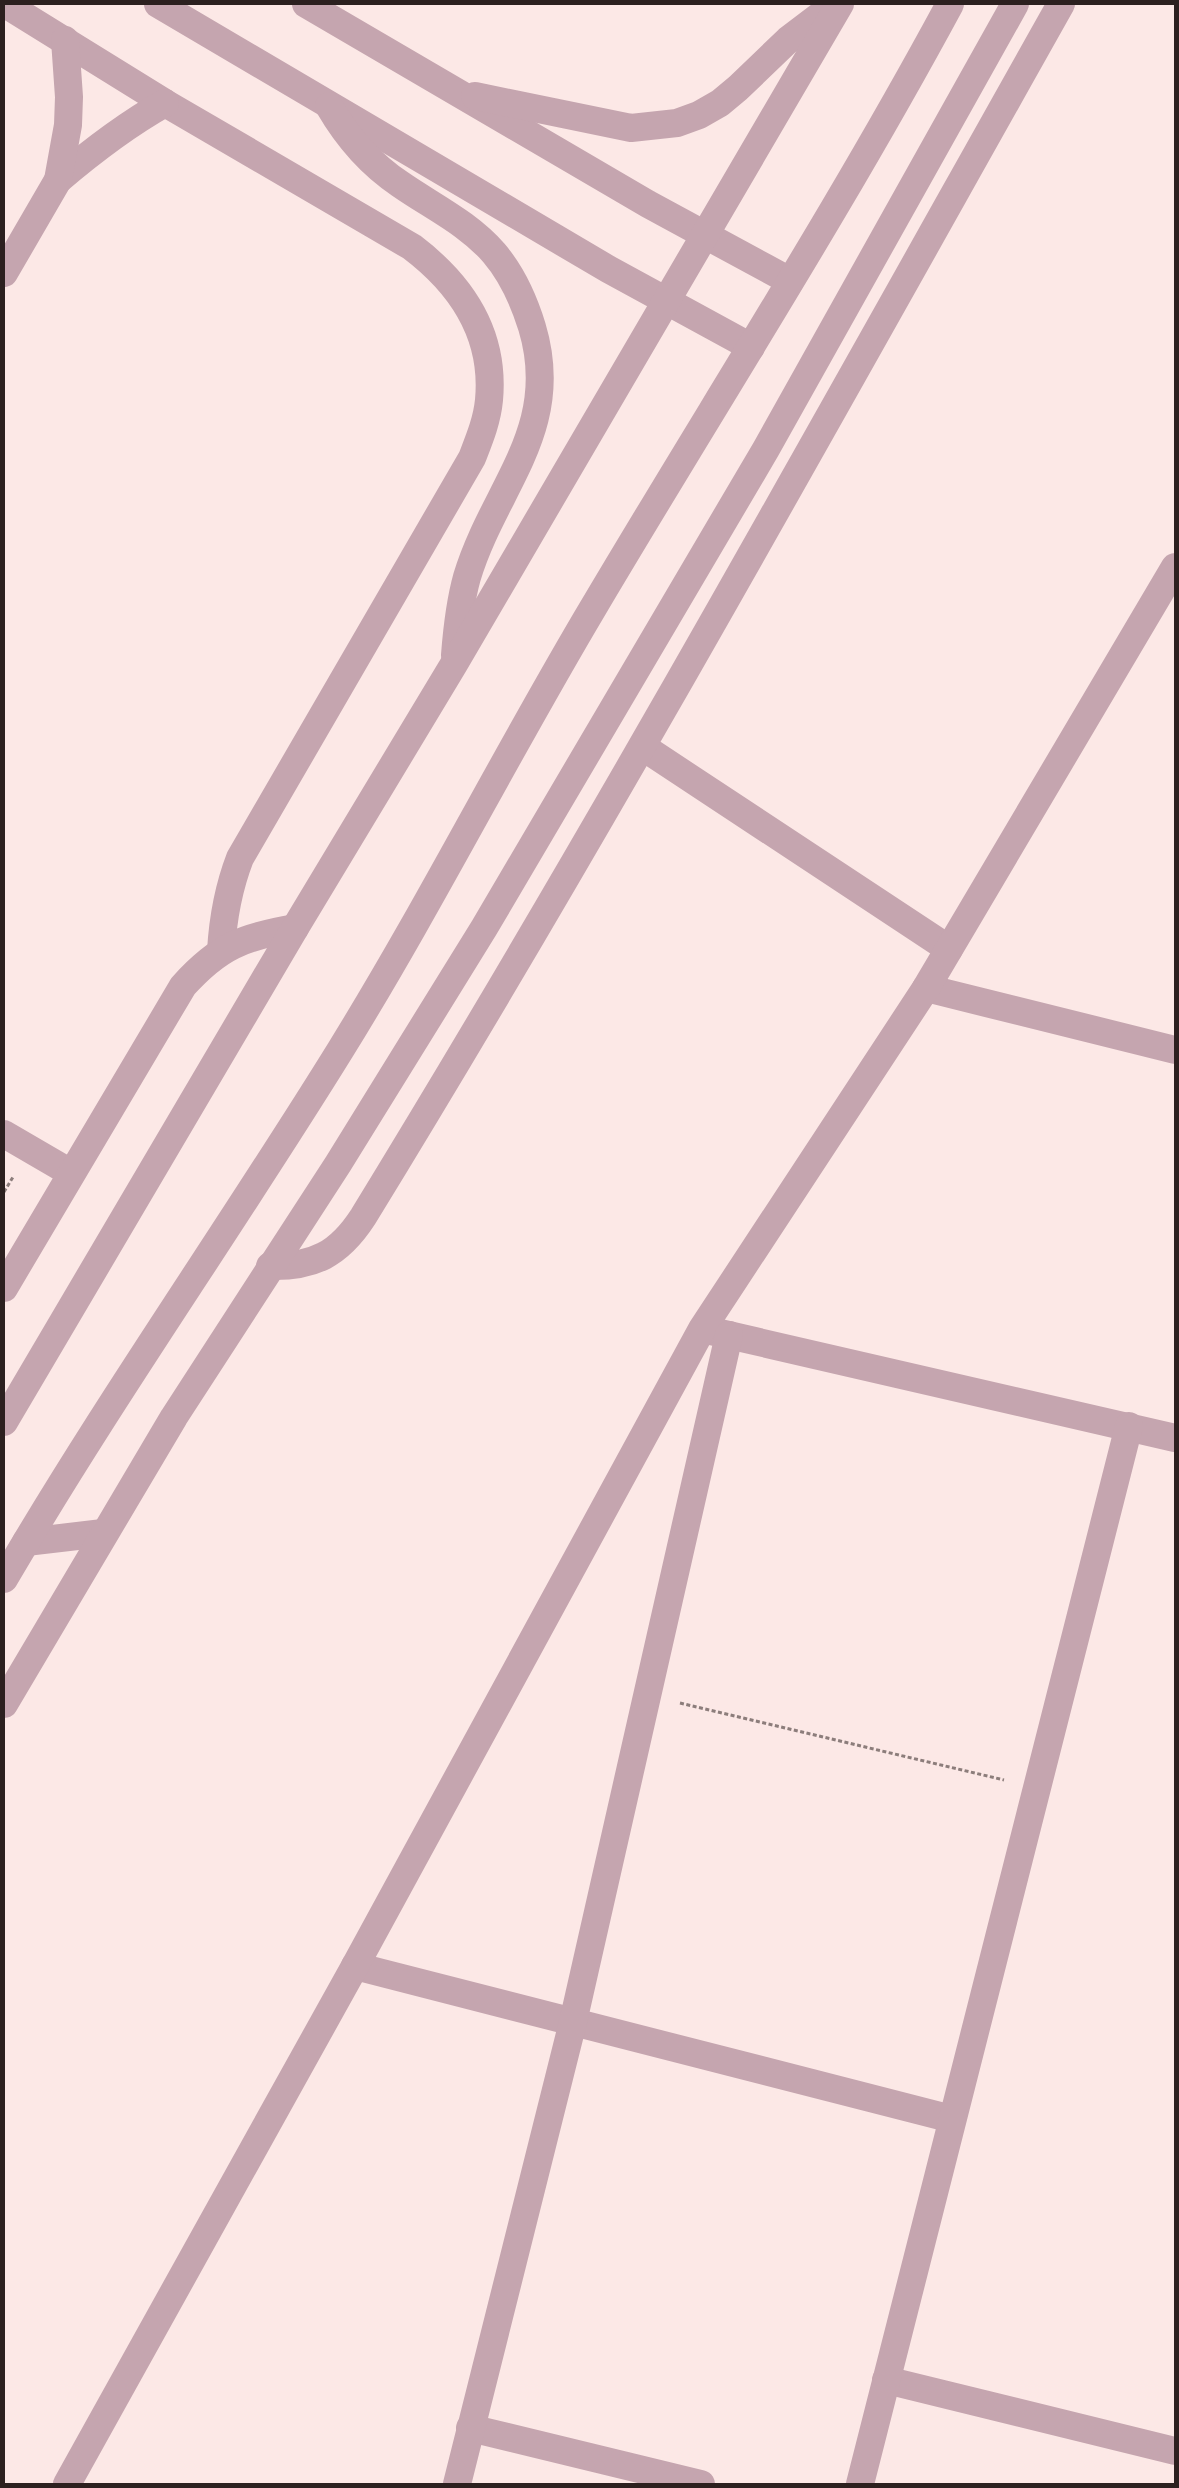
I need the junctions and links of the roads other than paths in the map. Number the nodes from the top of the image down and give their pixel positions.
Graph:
1 (5, 4) edge
2 (158, 4) edge
3 (306, 4) edge
4 (836, 4) edge
5 (840, 4) edge
6 (950, 4) edge
7 (1015, 4) edge
8 (1061, 4) edge
9 (65, 40) junction
10 (458, 94) junction
11 (326, 101) junction
12 (165, 103) junction
13 (58, 180) junction
14 (705, 235) junction
15 (4, 273) edge
16 (790, 281) junction
17 (667, 300) junction
18 (751, 347) junction
19 (1175, 567) edge
20 (454, 664) junction
21 (644, 746) junction
22 (295, 928) junction
23 (949, 949) junction
24 (221, 951) junction
25 (926, 988) junction
26 (1175, 1050) edge
27 (4, 1134) edge
28 (71, 1173) junction
29 (270, 1266) junction
30 (4, 1288) edge
31 (702, 1330) junction
32 (729, 1336) junction
33 (4, 1422) edge
34 (1130, 1426) junction
35 (1175, 1438) edge
36 (103, 1533) junction
37 (26, 1542) junction
38 (4, 1579) edge
39 (4, 1704) edge
40 (356, 1966) junction
41 (573, 2022) junction
42 (952, 2119) junction
43 (886, 2380) junction
44 (470, 2428) junction
45 (1175, 2451) edge
46 (67, 2484) edge
47 (457, 2484) edge
48 (701, 2484) edge
49 (860, 2484) edge

1 - 9 street
2 - 11 street
3 - 10 street
4 - 10 street
5 - 14 street
6 - 16 street
7 - 29 street
8 - 21 street
9 - 12 street
9 - 13 street
10 - 14 street
11 - 17 street
11 - 20 street
12 - 13 street
12 - 24 street
13 - 15 street
14 - 16 street
14 - 17 street
16 - 18 street
17 - 18 street
17 - 20 street
18 - 37 street
19 - 23 street
20 - 22 street
21 - 23 street
21 - 29 street
22 - 24 street
22 - 33 street
23 - 25 street
24 - 28 street
25 - 26 street
25 - 31 street
27 - 28 street
28 - 30 street
29 - 36 street
31 - 32 street
31 - 40 street
32 - 34 street
32 - 41 street
34 - 35 street
34 - 42 street
36 - 37 street
36 - 39 street
37 - 38 street
40 - 41 street
40 - 46 street
41 - 42 street
41 - 44 street
42 - 43 street
43 - 45 street
43 - 49 street
44 - 47 street
44 - 48 street

